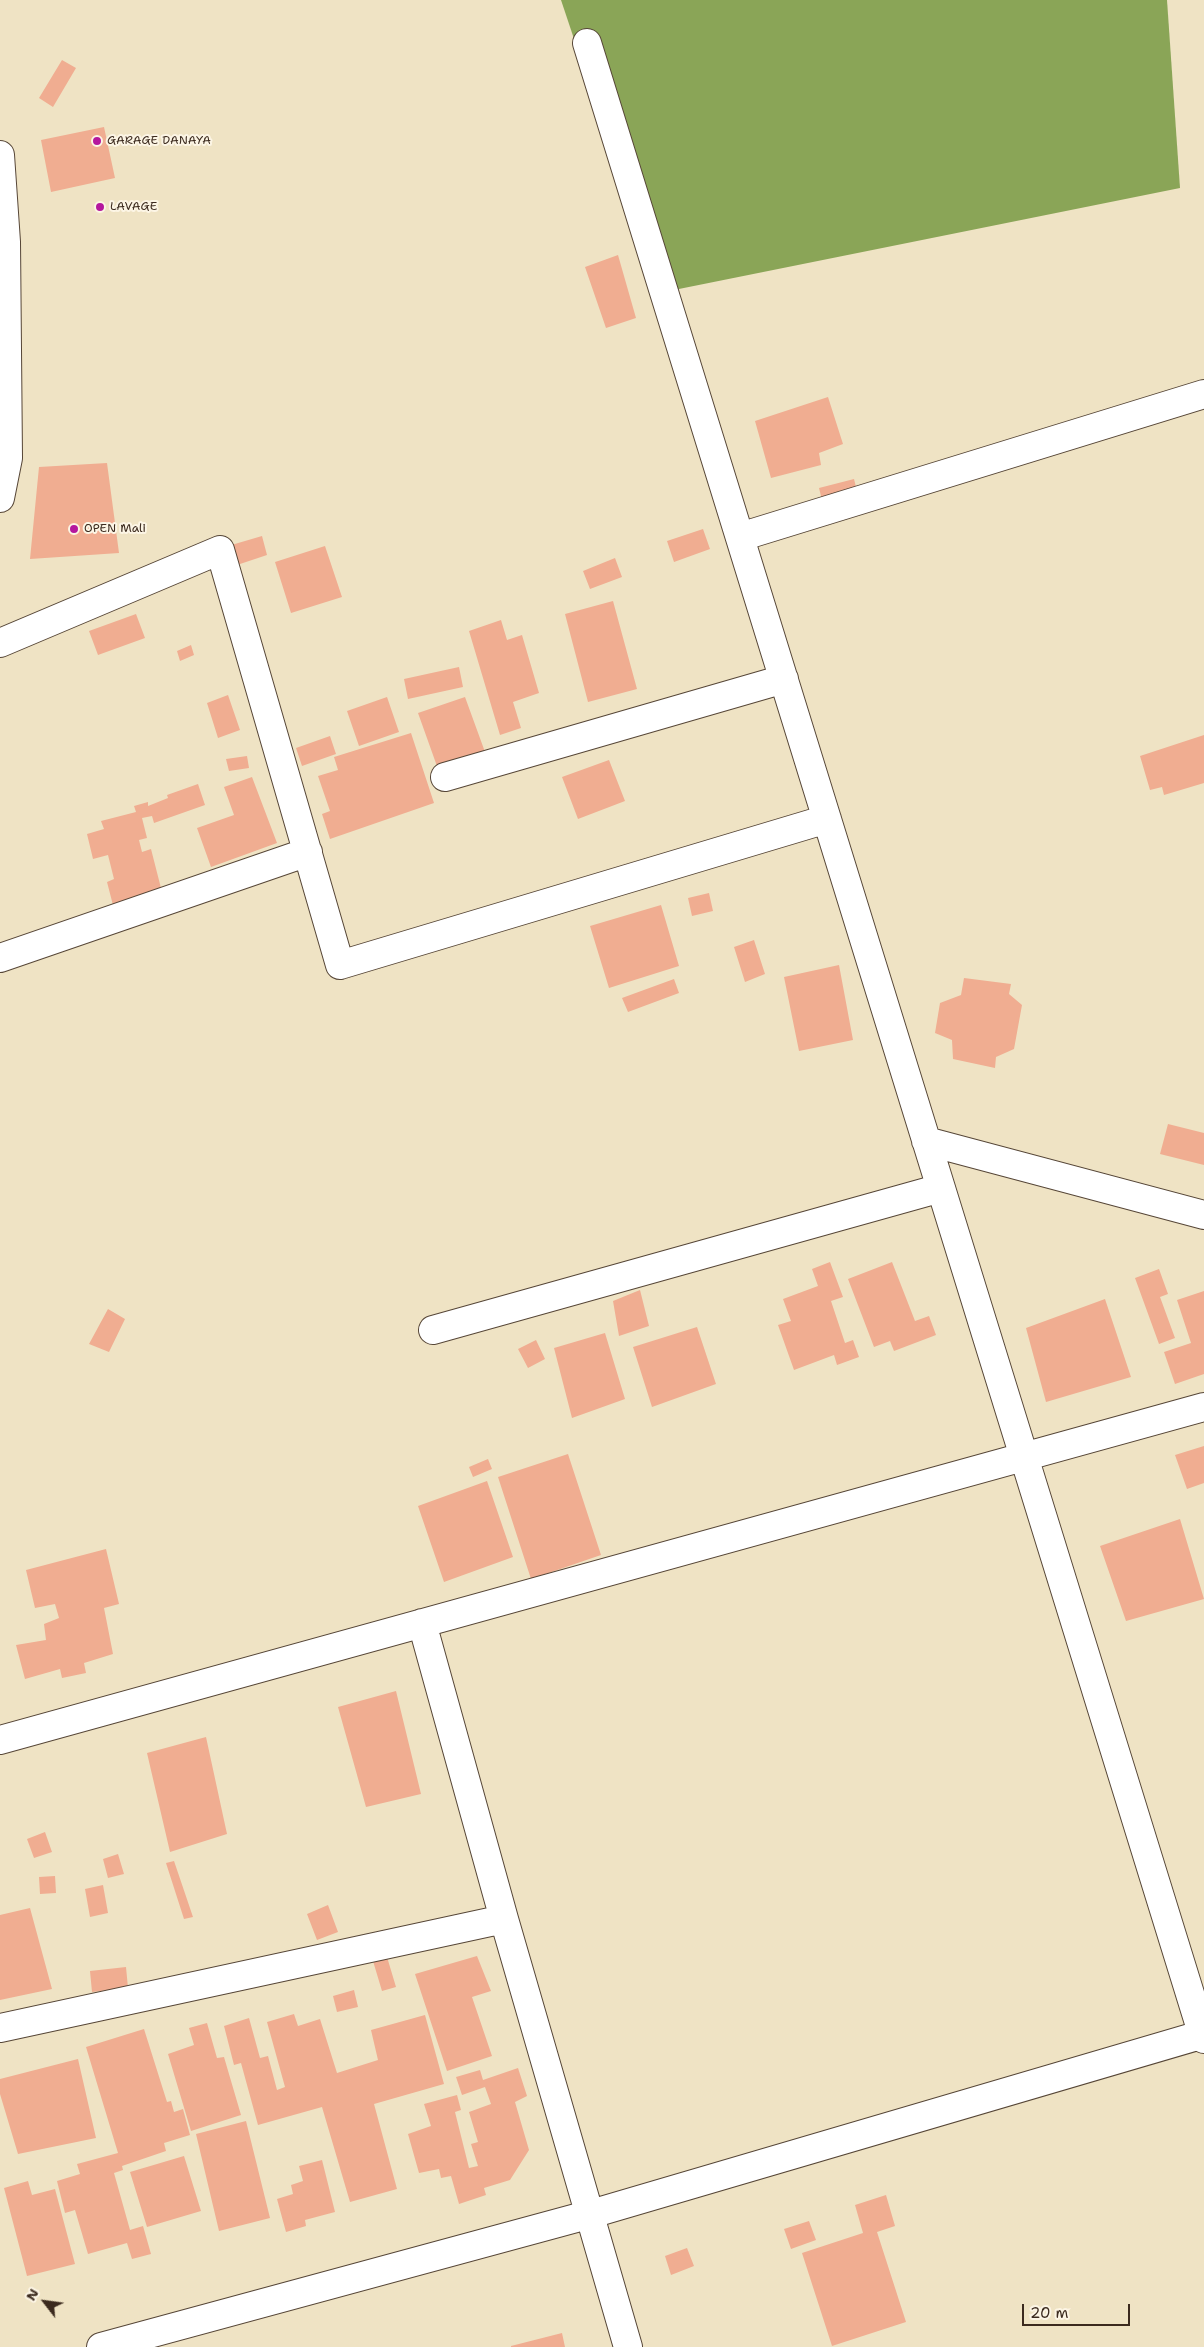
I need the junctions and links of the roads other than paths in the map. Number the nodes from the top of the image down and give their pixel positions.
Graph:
1 (587, 43) dead end
2 (0, 156) edge
3 (1204, 394) edge
4 (0, 498) edge
5 (740, 537) junction
6 (0, 643) edge
7 (784, 679) junction
8 (445, 777) dead end
9 (827, 819) junction
10 (308, 852) junction
11 (0, 958) edge
12 (926, 1141) junction
13 (941, 1188) junction
14 (1204, 1214) edge
15 (433, 1330) dead end
16 (1204, 1407) edge
17 (1024, 1456) junction
18 (422, 1623) junction
19 (0, 1740) edge
20 (504, 1918) junction
21 (0, 2028) edge
22 (1204, 2036) edge
23 (591, 2214) junction
24 (101, 2347) edge
25 (628, 2347) edge

1 - 5 street
2 - 4 street
3 - 5 street
5 - 7 street
6 - 10 street
7 - 8 street
7 - 9 street
9 - 10 street
9 - 12 street
10 - 11 street
12 - 13 street
12 - 14 street
13 - 15 street
13 - 17 street
16 - 17 street
17 - 18 street
17 - 22 street
18 - 19 street
18 - 20 street
20 - 21 street
20 - 23 street
22 - 23 street
23 - 24 street
23 - 25 street

